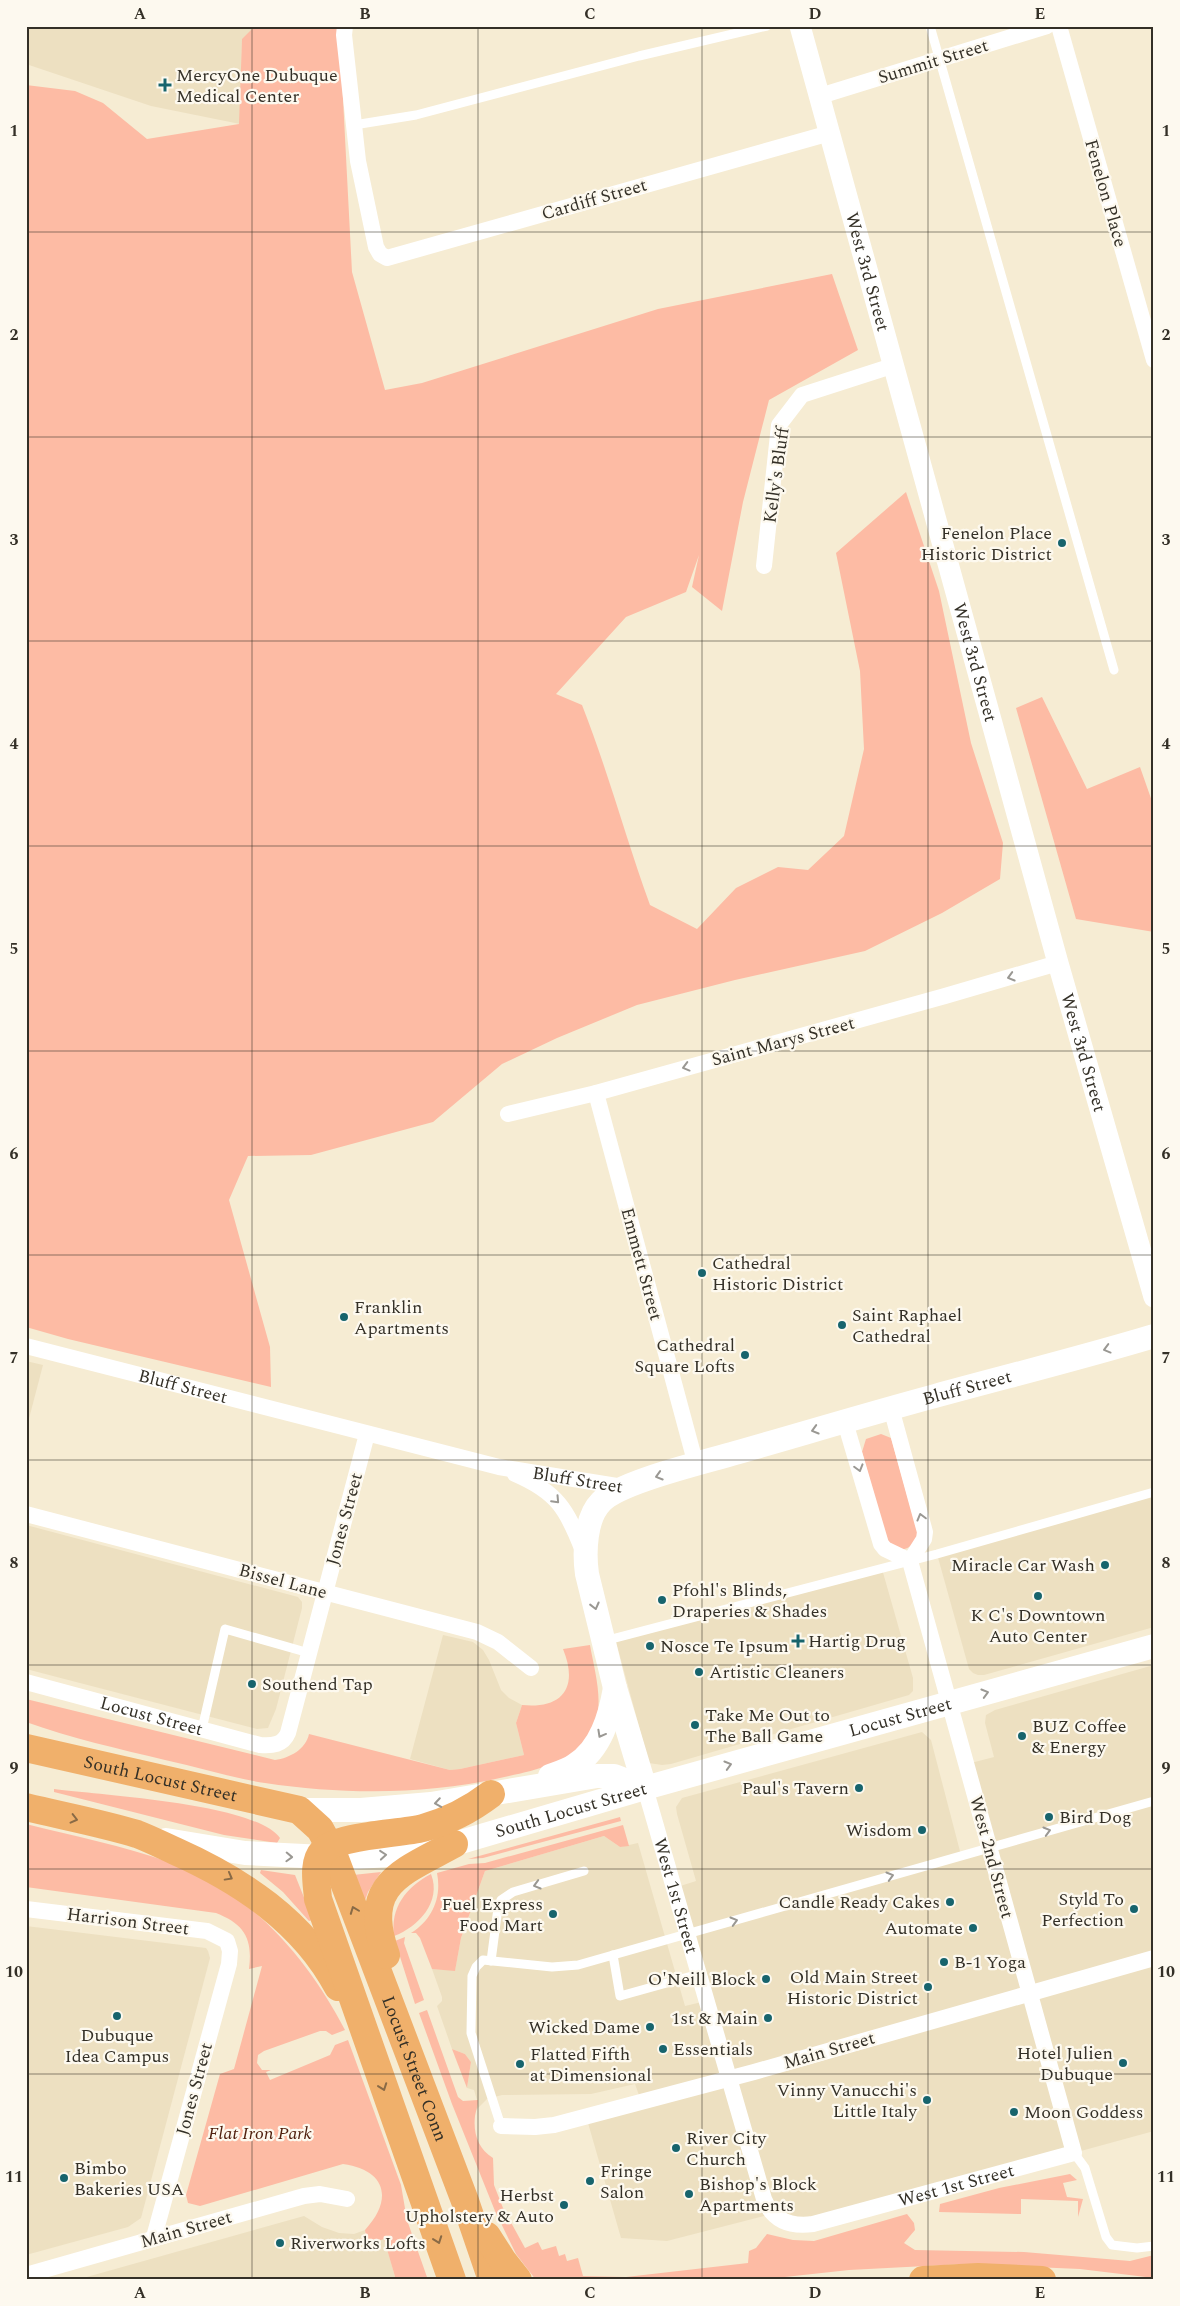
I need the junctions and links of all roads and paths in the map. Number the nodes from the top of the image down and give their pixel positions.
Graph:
1 (345, 26) edge
2 (767, 26) edge
3 (800, 26) edge
4 (930, 26) edge
5 (1047, 26) edge
6 (1059, 26) edge
7 (939, 59) junction
8 (820, 96) junction
9 (354, 125) junction
10 (830, 133) junction
11 (1154, 360) edge
12 (892, 366) junction
13 (764, 566) dead end
14 (1114, 670) dead end
15 (1058, 963) junction
16 (596, 1093) junction
17 (508, 1114) dead end
18 (1154, 1297) edge
19 (1154, 1336) edge
20 (26, 1346) edge
21 (892, 1408) junction
22 (846, 1422) junction
23 (367, 1434) junction
24 (696, 1465) junction
25 (499, 1467) junction
26 (623, 1487) junction
27 (1154, 1492) edge
28 (26, 1514) edge
29 (585, 1558) junction
30 (910, 1561) junction
31 (325, 1592) junction
32 (604, 1641) junction
33 (1154, 1646) edge
34 (309, 1653) junction
35 (531, 1668) dead end
36 (26, 1682) edge
37 (615, 1688) junction
38 (950, 1703) junction
39 (202, 1729) junction
40 (277, 1744) joint
41 (26, 1748) edge
42 (521, 1788) junction
43 (645, 1788) junction
44 (491, 1794) junction
45 (1154, 1801) edge
46 (26, 1807) edge
47 (299, 1810) junction
48 (137, 1834) junction
49 (454, 1844) junction
50 (990, 1848) junction
51 (328, 1854) junction
52 (584, 1871) dead end
53 (26, 1909) edge
54 (687, 1934) junction
55 (227, 1941) joint
56 (613, 1955) junction
57 (1154, 1958) edge
58 (492, 1961) junction
59 (699, 1974) junction
60 (1030, 1993) junction
61 (367, 2041) junction
62 (416, 2077) junction
63 (729, 2079) junction
64 (501, 2126) joint
65 (1074, 2153) junction
66 (347, 2199) dead end
67 (464, 2201) junction
68 (154, 2237) junction
69 (1154, 2246) edge
70 (26, 2275) edge
71 (452, 2280) edge
72 (492, 2280) edge
73 (518, 2280) edge
74 (923, 2280) edge
75 (1042, 2280) edge

1 - 9 street, Cardiff Street
2 - 9 lane
3 - 8 street, West 3rd Street
4 - 7 lane
5 - 7 street, Summit Street
6 - 11 street, Fenelon Place
7 - 8 street, Summit Street
7 - 14 lane
8 - 10 street, West 3rd Street
9 - 10 street, Cardiff Street
10 - 12 street, West 3rd Street
12 - 13 street, Kelly's Bluff
12 - 15 street, West 3rd Street
15 -> 16 street, Saint Marys Street
15 - 18 street, West 3rd Street
16 - 17 street, Saint Marys Street
16 - 24 street, Emmett Street
19 -> 21 main road, Bluff Street
20 - 23 street, Bluff Street
21 - 22 main road, Bluff Street
30 -> 21 street
22 -> 24 main road, Bluff Street
22 -> 30 street
23 - 25 street, Bluff Street
23 - 31 street, Jones Street
24 -> 26 main road, Bluff Street
25 - 26 street, Bluff Street
25 -> 29 street
26 - 29 main road, West 1st Street
27 - 30 lane
28 - 31 street, Bissel Lane
29 -> 32 main road, West 1st Street
30 - 32 lane
30 - 38 street, West 2nd Street
31 - 34 street, Jones Street
31 - 35 street, Bissel Lane
32 - 37 main road, West 1st Street
38 -> 33 main road, Locust Street
34 - 39 lane
34 - 40 street, Jones Street
36 - 39 street, Locust Street
37 -> 42 main road
37 - 43 main road, West 1st Street
43 -> 38 main road, Locust Street
38 - 50 street, West 2nd Street
39 - 40 street, Locust Street
41 - 47 highway, South Locust Street
42 - 43 main road, South Locust Street
42 - 44 main road, South Locust Street
43 - 49 main road, South Locust Street
43 - 54 street, West 1st Street
44 -> 47 main road, South Locust Street
44 - 51 highway
50 -> 45 lane
46 -> 48 highway, South Locust Street
47 - 51 highway, Locust Street Conn
48 -> 51 main road, South Locust Street
48 -> 61 highway
51 -> 49 main road, South Locust Street
49 - 62 highway
54 -> 50 lane
50 - 60 street, West 2nd Street
51 - 61 highway
62 -> 51 highway, Locust Street Conn
52 -> 58 lane
53 - 55 street, Harrison Street
54 - 56 lane
54 - 59 street, West 1st Street
55 - 68 street, Jones Street
56 - 58 lane
56 - 59 lane
57 - 60 street, Main Street
58 - 64 lane
59 - 63 street, West 1st Street
60 - 63 street, Main Street
60 - 65 street, West 2nd Street
61 -> 71 highway, Locust Street Conn
62 - 67 highway, Locust Street Conn
63 - 64 street, Main Street
63 - 65 street, West 1st Street
65 - 69 lane
66 - 68 street, Main Street
67 - 72 highway, Locust Street Conn
67 - 73 highway
68 - 70 street, Main Street
74 - 75 highway

